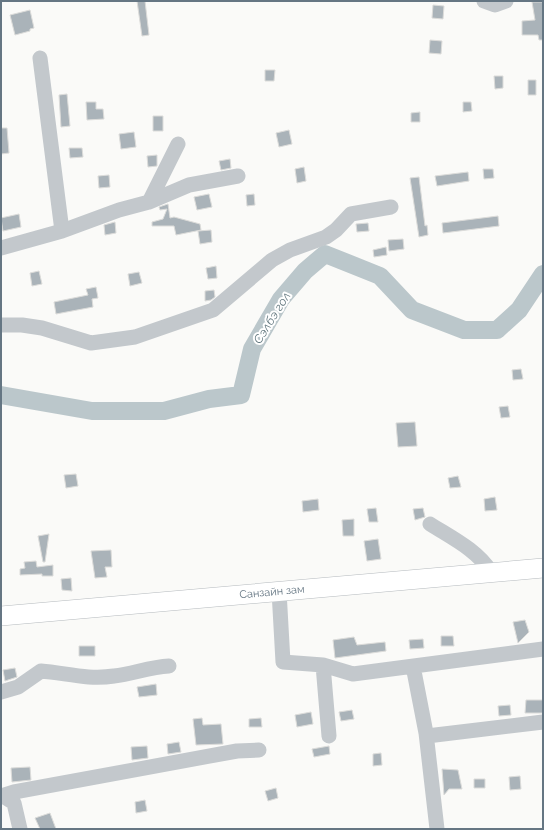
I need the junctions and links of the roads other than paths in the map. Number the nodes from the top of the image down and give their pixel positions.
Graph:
1 (484, 1) edge
2 (506, 1) edge
3 (40, 58) dead end
4 (178, 144) dead end
5 (238, 176) dead end
6 (149, 202) junction
7 (391, 207) dead end
8 (62, 231) junction
9 (1, 248) edge
10 (1, 325) edge
11 (430, 524) dead end
12 (543, 568) edge
13 (490, 572) junction
14 (279, 591) junction
15 (1, 616) edge
16 (543, 649) edge
17 (323, 665) junction
18 (169, 666) dead end
19 (413, 666) junction
20 (1, 692) edge
21 (543, 722) edge
22 (329, 736) dead end
23 (427, 736) junction
24 (259, 750) dead end
25 (2, 796) edge
26 (20, 829) edge
27 (437, 829) edge

1 - 2 street
3 - 8 street
4 - 6 street
5 - 6 street
6 - 8 street
7 - 10 street
8 - 9 street
11 - 13 street
12 - 13 main road, Санзайн зам
13 - 14 main road, Санзайн зам
14 - 15 main road, Санзайн зам
14 - 17 street
16 - 19 street
17 - 19 street
17 - 22 street
18 - 20 street
19 - 23 street
21 - 23 street
23 - 27 street
24 - 25 street
25 - 26 street

